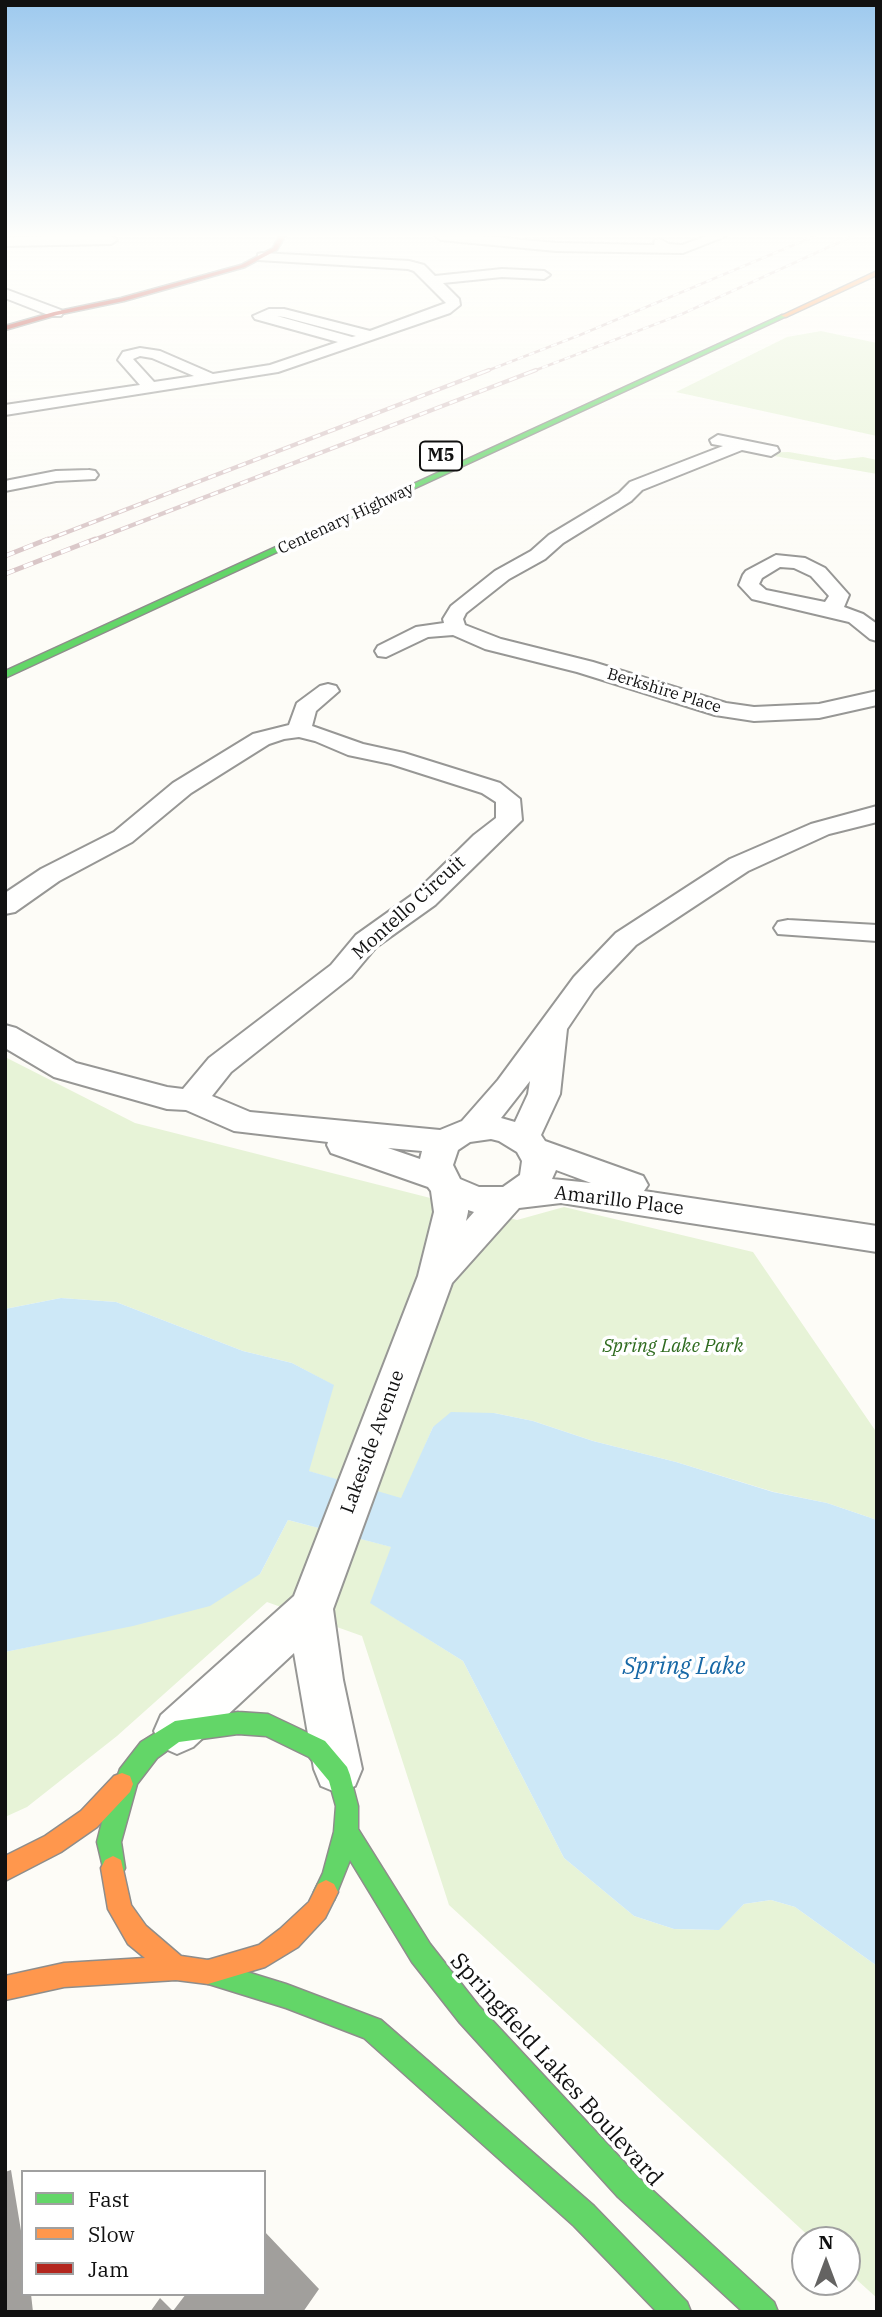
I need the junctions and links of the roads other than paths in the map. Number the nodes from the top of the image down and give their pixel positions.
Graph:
1 (348, 344) edge
2 (723, 344) edge
3 (213, 379) junction
4 (151, 388) junction
5 (5, 410) edge
6 (709, 438) dead end
7 (740, 445) junction
8 (771, 451) dead end
9 (401, 474) dead end
10 (89, 475) dead end
11 (5, 486) edge
12 (832, 610) dead end
13 (456, 629) junction
14 (54, 634) dead end
15 (877, 635) edge
16 (386, 651) dead end
17 (5, 675) edge
18 (328, 691) dead end
19 (877, 698) edge
20 (299, 730) junction
21 (877, 814) edge
22 (5, 906) edge
23 (788, 928) dead end
24 (877, 933) edge
25 (554, 1025) junction
26 (5, 1035) edge
27 (191, 1100) junction
28 (282, 1126) junction
29 (460, 1135) junction
30 (529, 1144) junction
31 (444, 1183) junction
32 (514, 1196) junction
33 (716, 1213) junction
34 (877, 1239) edge
35 (436, 1276) junction
36 (314, 1599) junction
37 (175, 1732) junction
38 (339, 1775) junction
39 (128, 1777) junction
40 (346, 1832) junction
41 (5, 1869) edge
42 (176, 1968) junction
43 (208, 1972) junction
44 (5, 1988) edge
45 (677, 2312) edge
46 (764, 2312) edge

1 - 3 street
2 - 17 main road, Centenary Highway / M5
3 - 4 street
3 - 4 street
4 - 5 street
6 - 7 street
7 - 8 street
7 - 13 street
9 - 14 main road, Centenary Highway / M5
10 - 11 street
12 - 15 street
13 - 16 street, Berkshire Place
13 - 19 street, Berkshire Place
18 - 20 street
20 - 22 street
20 - 27 street, Montello Circuit
21 - 25 street
23 - 24 street
25 - 29 street
25 - 30 street
26 - 27 street
27 - 28 street
28 - 29 street
28 - 31 street
29 - 30 street
29 - 31 street
30 - 32 street
30 - 33 street, Amarillo Place
31 - 32 street
31 - 35 street, Lakeside Avenue
32 - 33 street, Amarillo Place
32 - 35 street, Lakeside Avenue
33 - 34 street, Amarillo Place
35 - 36 street, Lakeside Avenue
36 - 37 street, Lakeside Avenue
36 - 38 street, Lakeside Avenue
37 - 38 main road
37 - 39 main road
38 - 40 main road
39 - 41 main road
39 - 42 main road
40 - 43 main road
40 - 46 main road, Springfield Lakes Boulevard
42 - 43 main road
42 - 44 main road
43 - 45 main road

